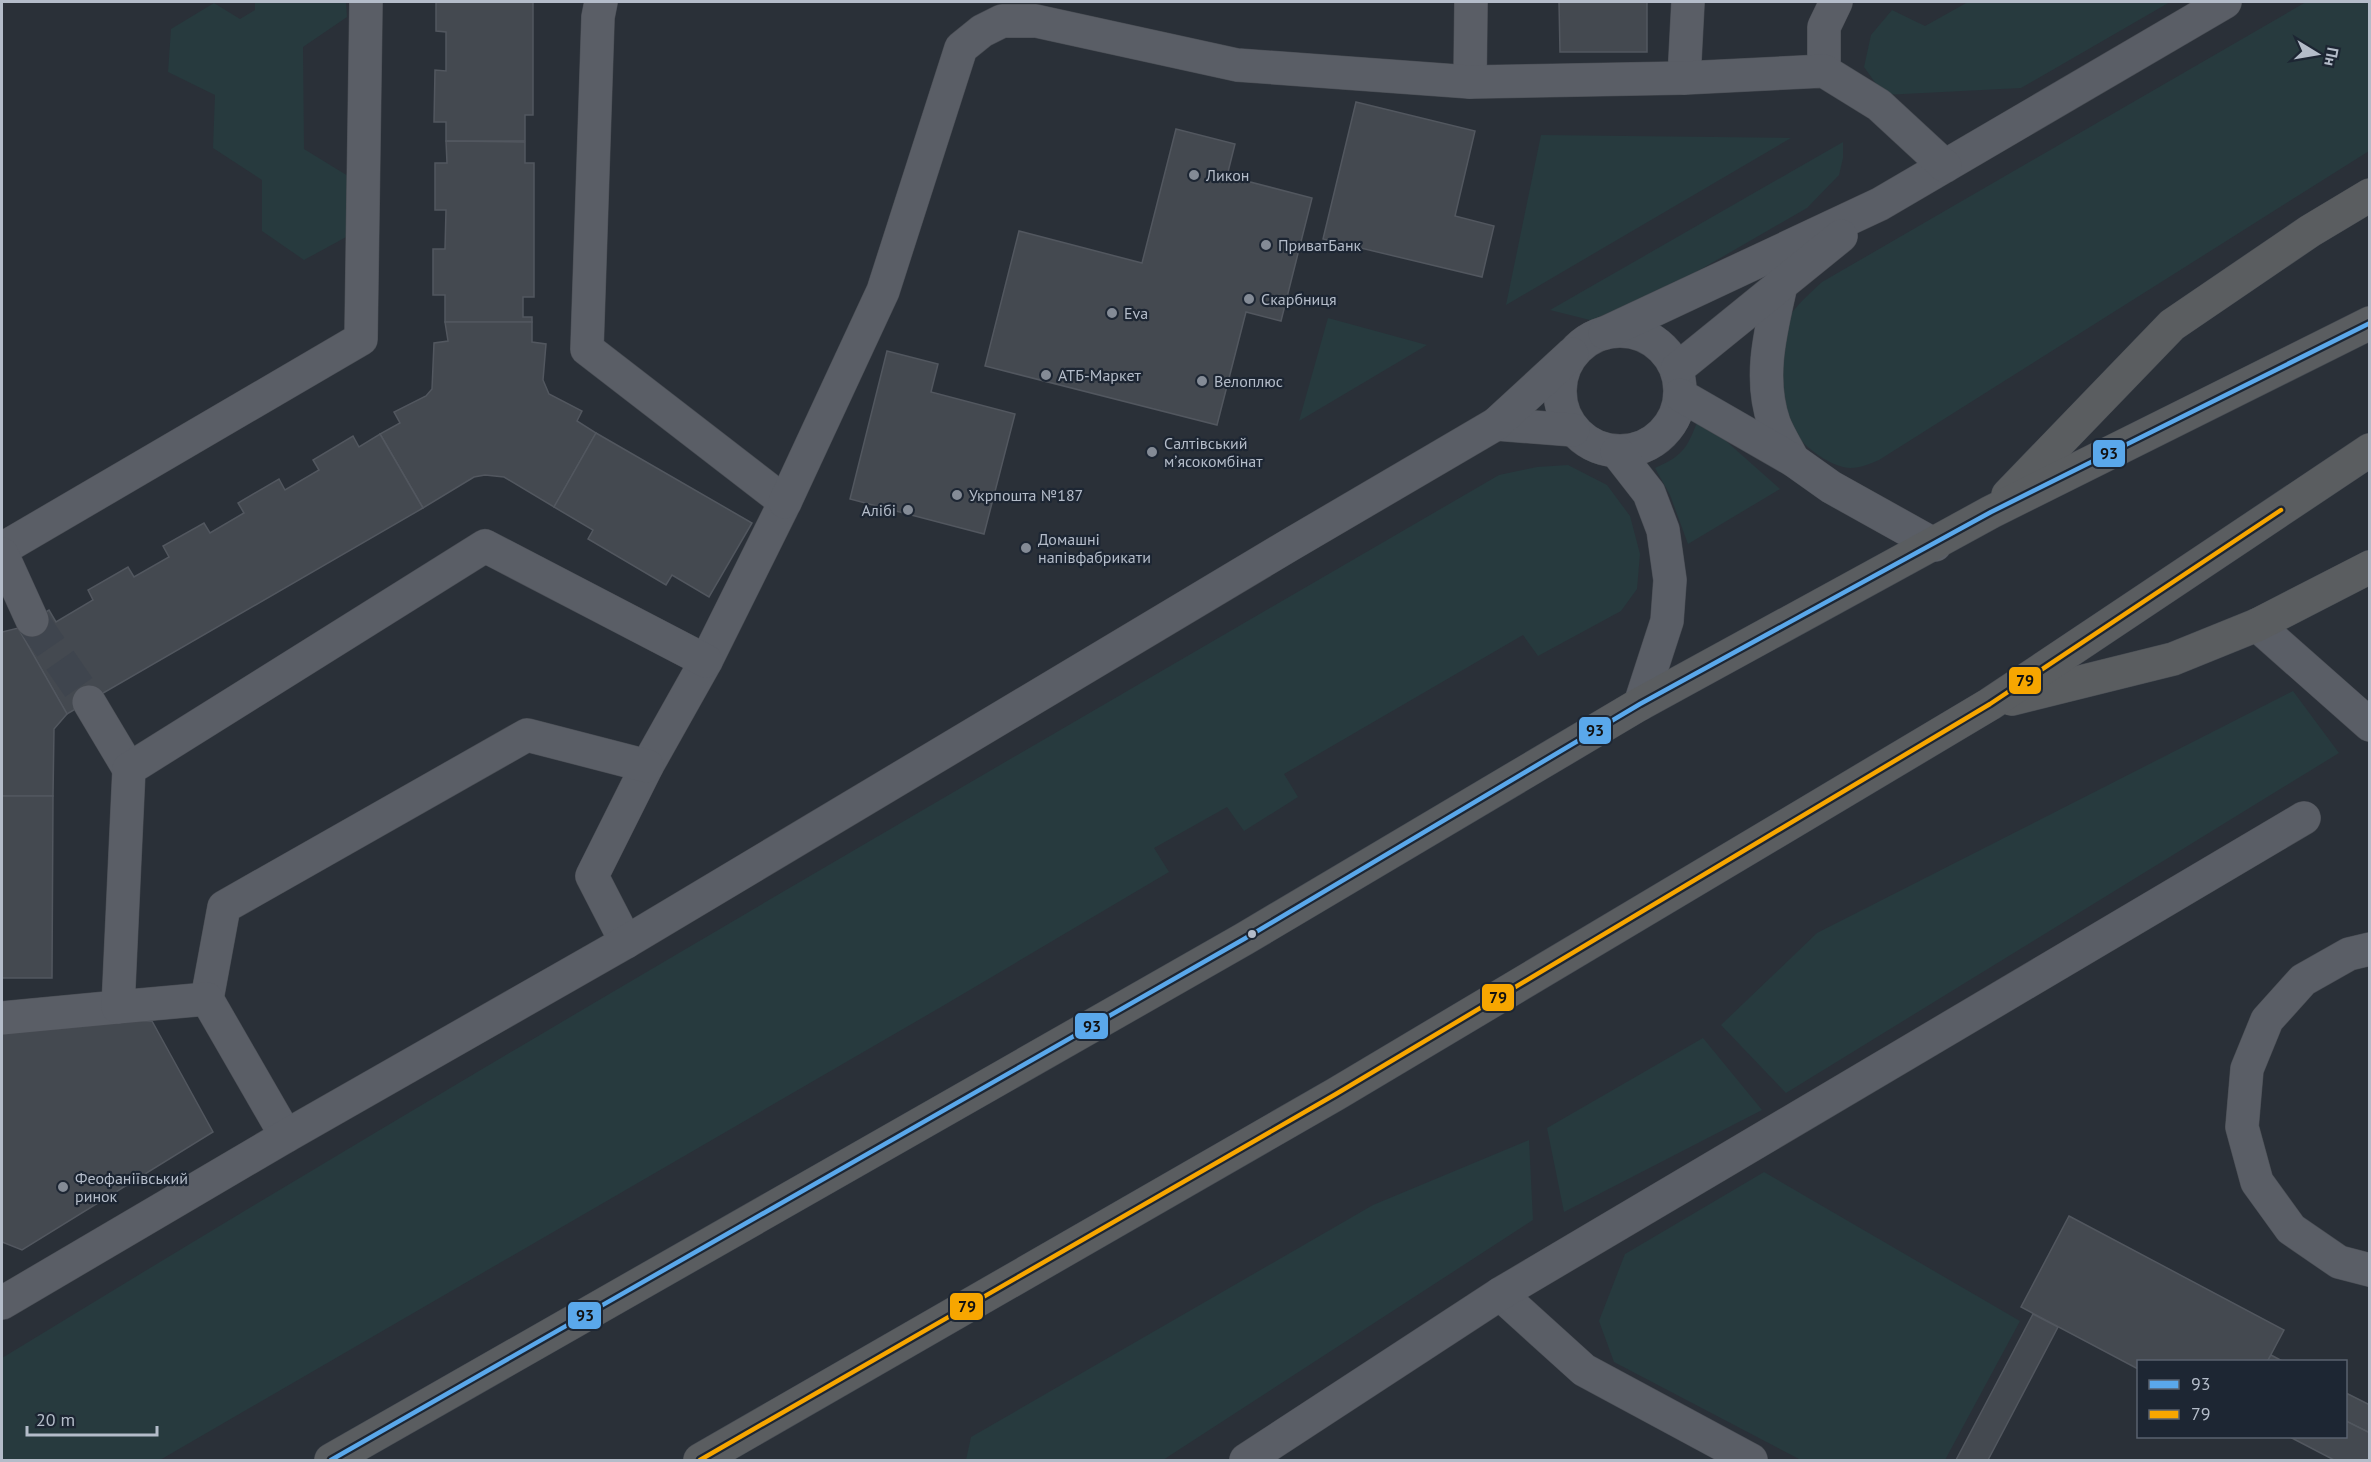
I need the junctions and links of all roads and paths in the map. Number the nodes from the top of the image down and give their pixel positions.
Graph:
1 (366, 2) edge
2 (601, 2) edge
3 (1471, 2) edge
4 (1688, 2) edge
5 (1836, 2) edge
6 (2225, 2) edge
7 (1824, 72) junction
8 (1684, 78) junction
9 (1470, 82) junction
10 (1945, 165) junction
11 (2370, 195) edge
12 (1880, 204) junction
13 (1781, 285) junction
14 (2370, 323) edge
15 (1605, 333) junction
16 (1572, 354) junction
17 (1678, 382) junction
18 (1496, 424) junction
19 (1573, 430) junction
20 (2370, 450) edge
21 (1617, 452) junction
22 (1793, 460) junction
23 (785, 502) junction
24 (1991, 512) junction
25 (1935, 544) junction
26 (2, 549) edge
27 (2, 554) edge
28 (2370, 567) edge
29 (32, 620) tunnel mouth
30 (2257, 625) junction
31 (706, 661) junction
32 (89, 702) tunnel mouth
33 (1640, 704) junction
34 (1990, 704) junction
35 (2370, 725) edge
36 (647, 766) junction
37 (129, 769) junction
38 (2304, 818) dead end
39 (626, 942) junction
40 (2370, 949) edge
41 (207, 999) junction
42 (118, 1007) junction
43 (2, 1018) edge
44 (286, 1136) junction
45 (2370, 1270) edge
46 (1500, 1294) junction
47 (2, 1303) edge
48 (1253, 1459) edge
49 (331, 1461) edge
50 (700, 1461) edge
51 (1751, 1461) edge

1 - 26 street
2 - 23 street
3 - 9 street
4 - 8 street
5 - 7 street
6 - 10 street
7 - 8 street
7 - 10 street
8 - 9 street
9 - 23 street
10 - 12 street
11 - 24 highway
12 - 13 street
12 - 15 street
13 - 17 street
13 - 22 street
14 - 24 highway
15 - 16 street
15 - 17 street
16 - 18 street
16 - 19 street
17 - 21 street
17 - 22 street
18 - 19 street
18 - 39 street
19 - 21 street
20 - 34 highway
21 - 33 street
22 - 25 street
23 - 31 street
24 - 25 highway
25 - 33 highway
27 - 29 street
28 - 30 highway
30 - 34 highway
30 - 35 street
31 - 36 street
31 - 37 street
32 - 37 street
33 - 49 highway
34 - 50 highway
36 - 39 street
36 - 41 street
37 - 42 street
38 - 46 street
39 - 44 street
40 - 45 street
41 - 42 street
41 - 44 street
42 - 43 street
44 - 47 street
46 - 48 street
46 - 51 street

